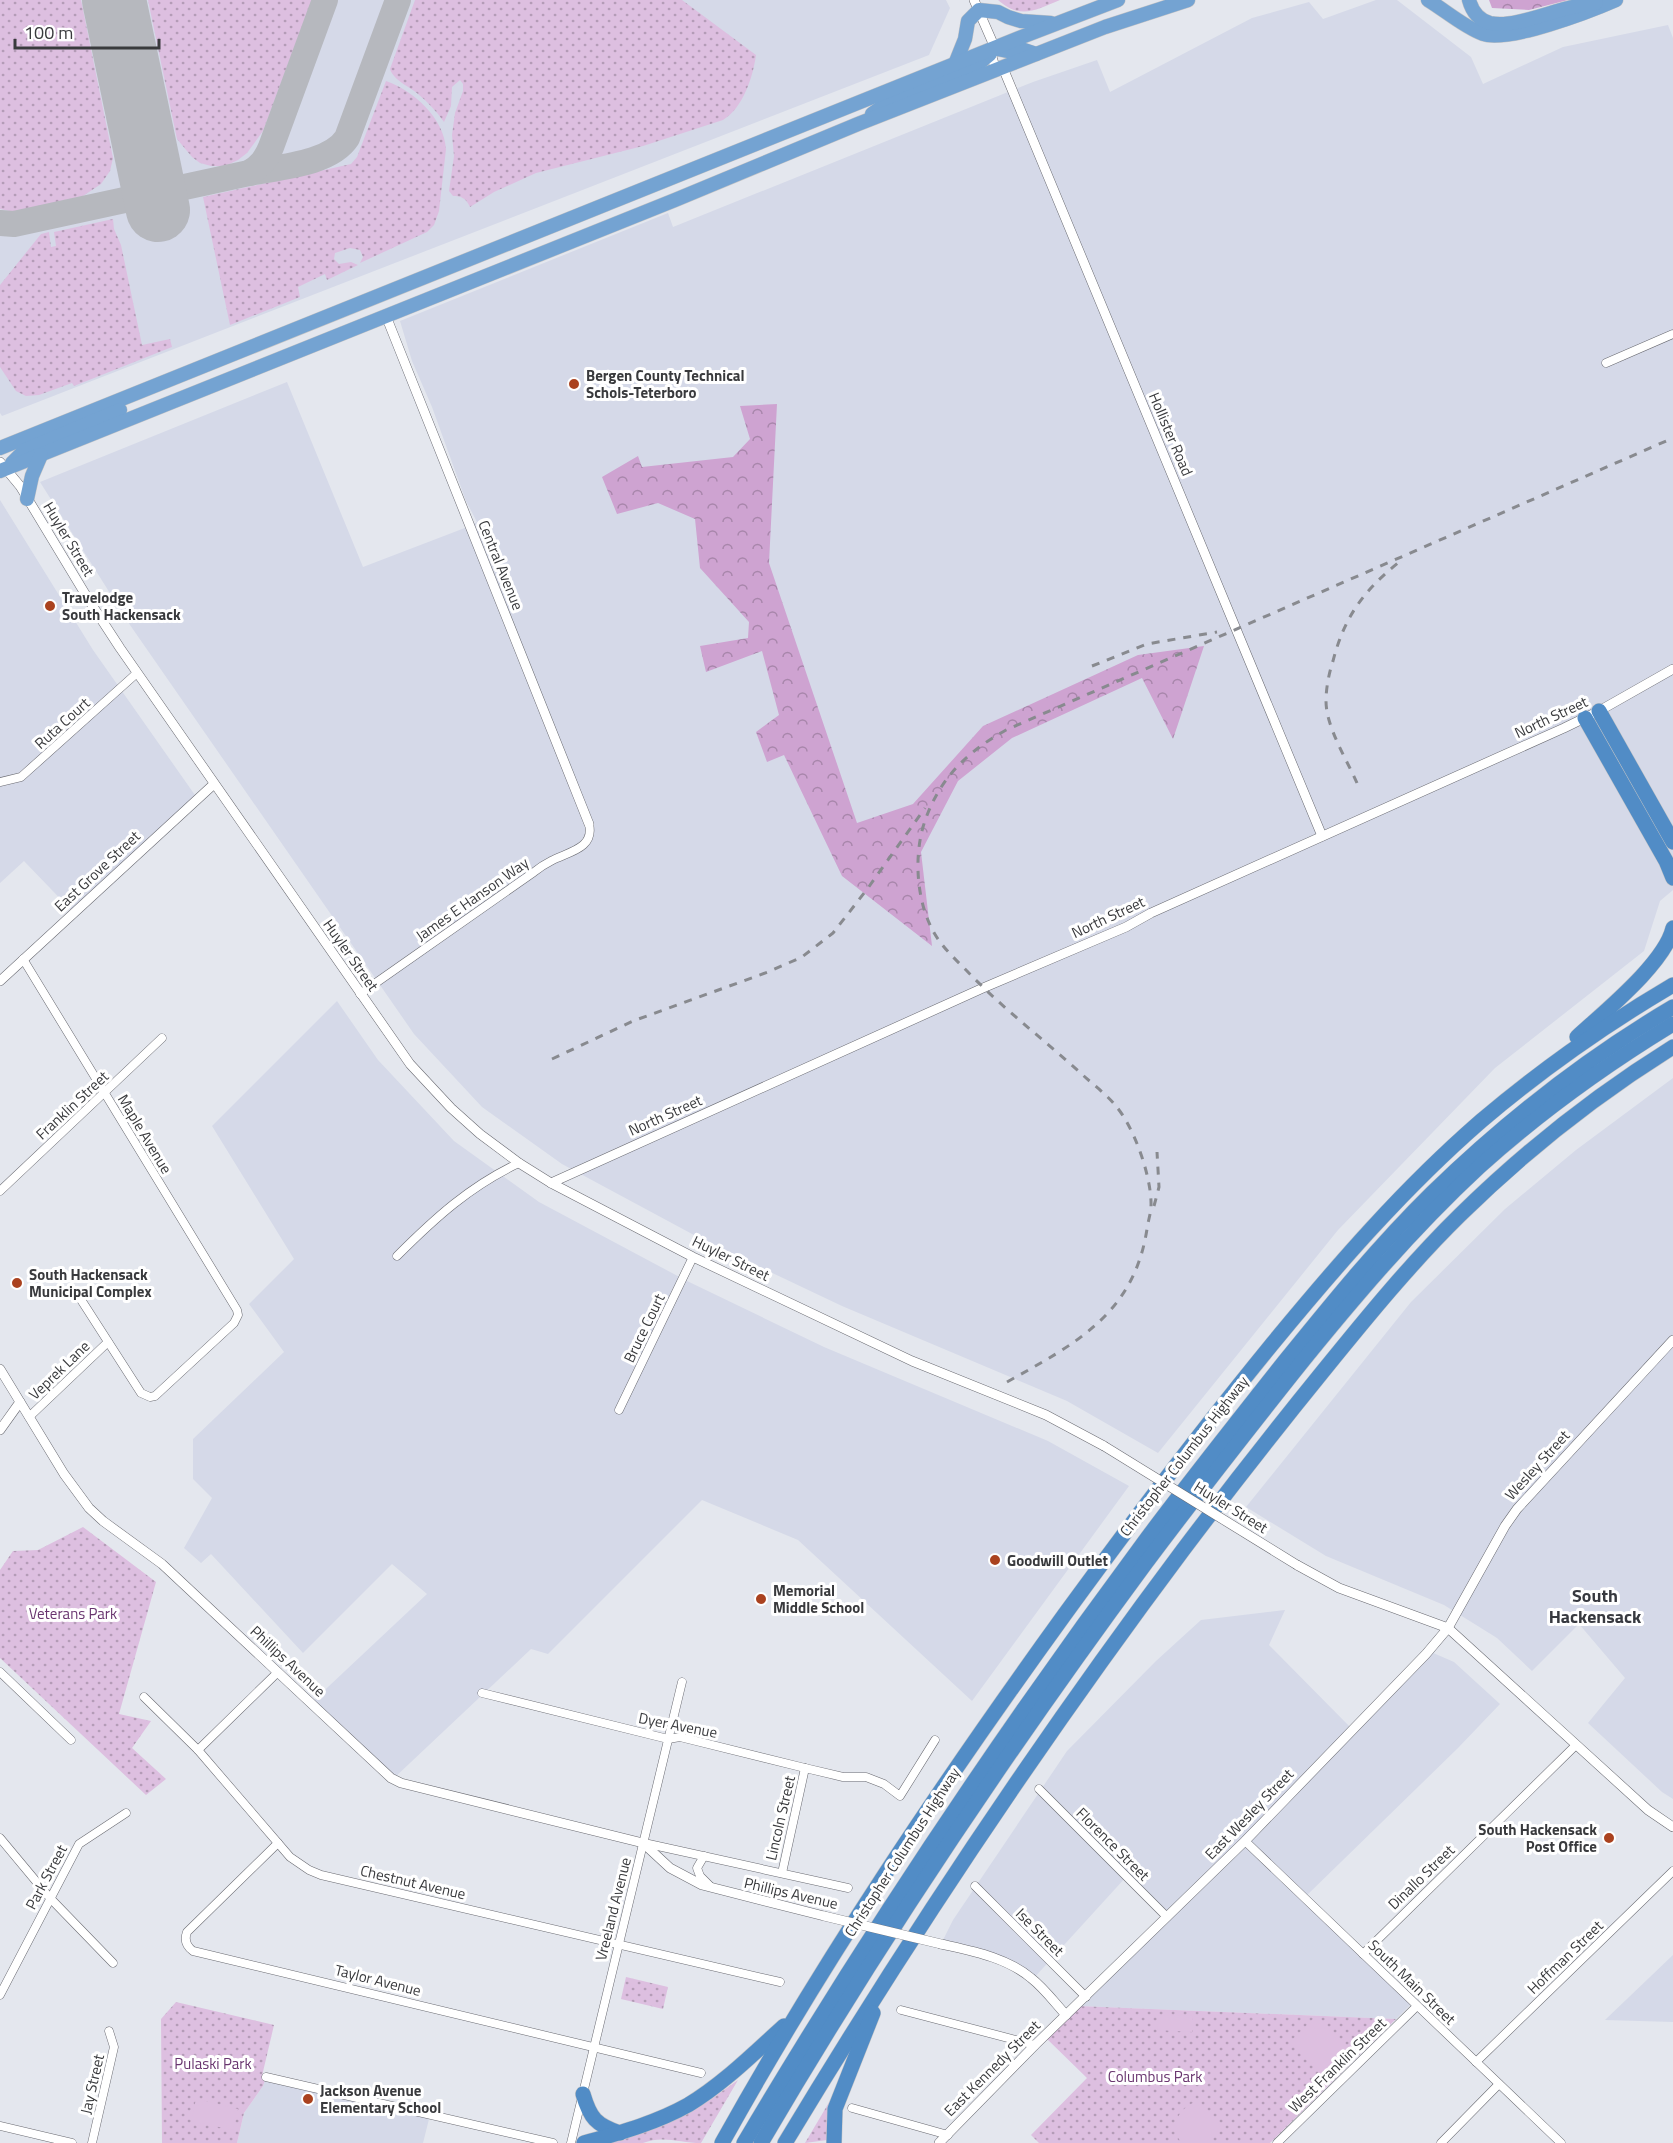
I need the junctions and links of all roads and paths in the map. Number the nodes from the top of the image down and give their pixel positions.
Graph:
1 (1118, 0) edge
2 (1188, 0) edge
3 (1428, 0) edge
4 (1469, 0) edge
5 (1615, 0) edge
6 (976, 5) edge
7 (1056, 24) junction
8 (995, 48) junction
9 (1036, 54) junction
10 (955, 64) junction
11 (1003, 68) junction
12 (858, 124) junction
13 (386, 316) junction
14 (1673, 334) edge
15 (1606, 363) dead end
16 (171, 380) junction
17 (0, 448) edge
18 (41, 455) junction
19 (2, 468) edge
20 (27, 499) junction
21 (1673, 669) edge
22 (137, 673) junction
23 (1592, 714) junction
24 (0, 783) edge
25 (214, 784) junction
26 (589, 824) joint
27 (1322, 836) junction
28 (1673, 842) edge
29 (1673, 878) edge
30 (1673, 928) edge
31 (23, 959) junction
32 (0, 981) edge
33 (1673, 985) edge
34 (360, 994) junction
35 (1673, 1007) edge
36 (1673, 1024) edge
37 (162, 1038) dead end
38 (1673, 1047) edge
39 (1539, 1074) junction
40 (105, 1092) junction
41 (519, 1163) junction
42 (551, 1183) junction
43 (0, 1191) edge
44 (397, 1256) dead end
45 (693, 1257) junction
46 (78, 1295) dead end
47 (1673, 1340) edge
48 (108, 1342) junction
49 (0, 1369) edge
50 (20, 1402) junction
51 (619, 1410) dead end
52 (29, 1417) junction
53 (0, 1430) edge
54 (1448, 1628) junction
55 (0, 1672) edge
56 (278, 1672) junction
57 (8, 1679) junction
58 (682, 1682) dead end
59 (0, 1686) edge
60 (482, 1693) dead end
61 (144, 1697) dead end
62 (668, 1739) junction
63 (71, 1740) dead end
64 (935, 1740) dead end
65 (1576, 1745) junction
66 (198, 1750) junction
67 (805, 1768) junction
68 (1039, 1789) dead end
69 (126, 1813) dead end
70 (1673, 1827) edge
71 (0, 1838) edge
72 (1245, 1841) junction
73 (278, 1843) junction
74 (643, 1843) junction
75 (704, 1856) junction
76 (1673, 1871) edge
77 (782, 1873) junction
78 (975, 1886) dead end
79 (848, 1888) dead end
80 (716, 1890) junction
81 (50, 1898) junction
82 (1167, 1917) junction
83 (618, 1944) junction
84 (1363, 1953) junction
85 (112, 1963) dead end
86 (888, 1975) junction
87 (780, 1982) dead end
88 (0, 1995) edge
89 (1086, 1997) junction
90 (1417, 2006) junction
91 (901, 2010) dead end
92 (798, 2014) junction
93 (1066, 2015) junction
94 (109, 2031) dead end
95 (1035, 2045) junction
96 (594, 2049) junction
97 (1476, 2062) junction
98 (701, 2073) dead end
99 (266, 2077) dead end
100 (1498, 2084) junction
101 (583, 2094) junction
102 (852, 2108) dead end
103 (0, 2126) edge
104 (620, 2133) junction
105 (948, 2134) junction
106 (72, 2143) edge
107 (92, 2143) edge
108 (553, 2143) edge
109 (571, 2143) edge
110 (584, 2143) edge
111 (722, 2143) edge
112 (744, 2143) edge
113 (761, 2143) edge
114 (785, 2143) edge
115 (834, 2143) edge
116 (939, 2143) edge
117 (1276, 2143) edge
118 (1441, 2143) edge
119 (1561, 2143) edge

1 - 7 highway
2 - 9 highway
3 - 5 highway
4 - 5 highway
6 - 7 highway
6 - 8 street
6 - 10 highway
7 - 8 highway
8 - 9 highway
8 - 10 highway
8 - 11 street, Hollister Road
8 - 12 highway
9 - 11 highway
10 - 16 highway
11 - 12 highway
11 - 27 street, Hollister Road
12 - 13 highway
13 - 18 highway
13 - 26 street, Central Avenue
14 - 15 street
16 - 17 highway
16 - 19 highway
18 - 19 highway
18 - 20 highway
19 - 20 street, Huyler Street
20 - 22 street, Huyler Street
21 - 23 street, North Street
22 - 24 street, Ruta Court
22 - 25 street, Huyler Street
23 - 27 street, North Street
23 - 28 highway
23 - 29 highway
25 - 31 street, East Grove Street
25 - 34 street, Huyler Street
26 - 34 street, James E Hanson Way
27 - 42 street, North Street
30 - 39 highway
31 - 32 street, East Grove Street
31 - 40 street, Maple Avenue
33 - 39 highway, Christopher Columbus Highway
34 - 41 street, Huyler Street
35 - 112 highway, Christopher Columbus Highway
36 - 113 highway
37 - 40 street, Franklin Street
38 - 86 highway
39 - 92 highway, Christopher Columbus Highway
40 - 43 street, Franklin Street
40 - 48 street, Maple Avenue
41 - 42 street, Huyler Street
41 - 44 street
42 - 45 street, Huyler Street
45 - 51 street, Bruce Court
45 - 54 street, Huyler Street, bridge
46 - 48 street
47 - 54 street, Wesley Street
48 - 52 street, Veprek Lane
49 - 50 street, Phillips Avenue
50 - 52 street, Phillips Avenue
50 - 53 street
52 - 56 street, Phillips Avenue
54 - 65 street, Huyler Street
54 - 72 street, East Wesley Street
55 - 57 street
56 - 66 street
56 - 74 street, Phillips Avenue
57 - 59 street
57 - 63 street
58 - 62 street, Vreeland Avenue
60 - 62 street, Dyer Avenue
61 - 66 street, Chestnut Avenue
62 - 67 street, Dyer Avenue
62 - 74 street, Vreeland Avenue
64 - 67 street, Dyer Avenue
65 - 70 street, Huyler Street
65 - 84 street, Dinallo Street
66 - 73 street, Chestnut Avenue
67 - 77 street, Lincoln Street
68 - 82 street, Florence Street
69 - 81 street, Park Street
71 - 81 street
72 - 82 street, East Wesley Street
72 - 84 street, South Main Street
73 - 83 street, Chestnut Avenue
73 - 96 street, Taylor Avenue
74 - 75 street, Phillips Avenue
74 - 80 street, Phillips Avenue
74 - 83 street, Vreeland Avenue
75 - 77 street, Phillips Avenue
75 - 80 street
76 - 97 street, Hoffman Street
77 - 79 street, Phillips Avenue
78 - 89 street, Ise Street
80 - 93 street, Phillips Avenue, bridge
81 - 85 street
81 - 88 street, Park Street
82 - 89 street, East Wesley Street
83 - 87 street, Chestnut Avenue
83 - 96 street, Vreeland Avenue
84 - 90 street, South Main Street
86 - 114 highway
86 - 115 highway
89 - 93 street, East Wesley Street
90 - 97 street, South Main Street
90 - 117 street, West Franklin Street
91 - 95 street
92 - 104 highway
92 - 111 highway, Christopher Columbus Highway
93 - 95 street, East Kennedy Street
94 - 107 street, Jay Street
95 - 105 street, East Kennedy Street
96 - 98 street, Taylor Avenue
96 - 101 street, Vreeland Avenue
97 - 100 street, South Main Street
99 - 108 street
100 - 118 street
100 - 119 street, South Main Street
101 - 104 highway
101 - 109 street, Vreeland Avenue
102 - 105 street
103 - 106 street
104 - 110 highway
105 - 116 street, East Kennedy Street

